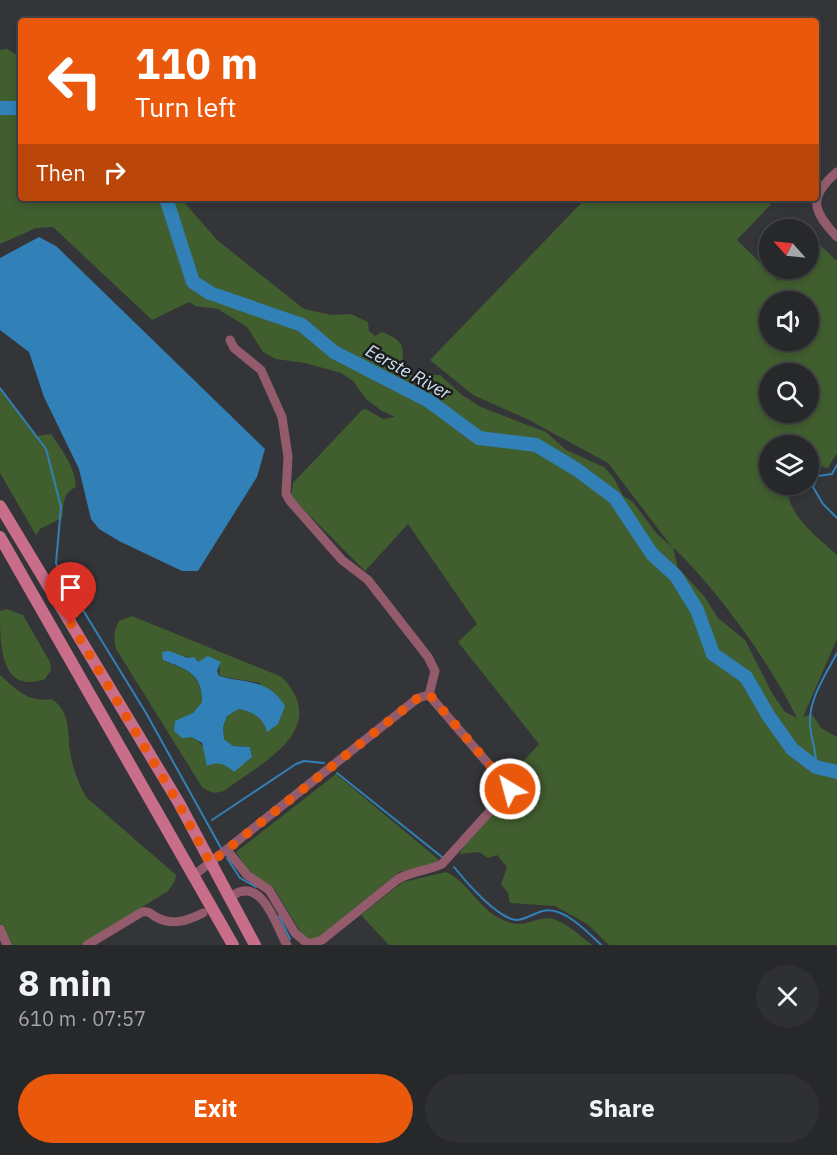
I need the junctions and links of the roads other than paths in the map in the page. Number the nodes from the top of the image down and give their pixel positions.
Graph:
1 (837, 172) edge
2 (819, 197) edge
3 (818, 201) edge
4 (837, 237) edge
5 (230, 340) dead end
6 (0, 506) edge
7 (0, 537) edge
8 (429, 694) junction
9 (227, 850) junction
10 (210, 863) junction
11 (193, 876) junction
12 (235, 894) dead end
13 (203, 913) dead end
14 (0, 929) edge
15 (302, 941) junction
16 (286, 943) edge
17 (7, 945) edge
18 (87, 945) edge
19 (233, 945) edge
20 (255, 945) edge

1 - 2 street
3 - 4 street
5 - 8 street
6 - 10 main road
7 - 11 main road
8 - 9 street
8 - 15 street
9 - 10 street
9 - 15 street
10 - 11 street
10 - 20 main road
11 - 19 main road
12 - 16 street
13 - 18 street
14 - 17 street
15 - 16 street

